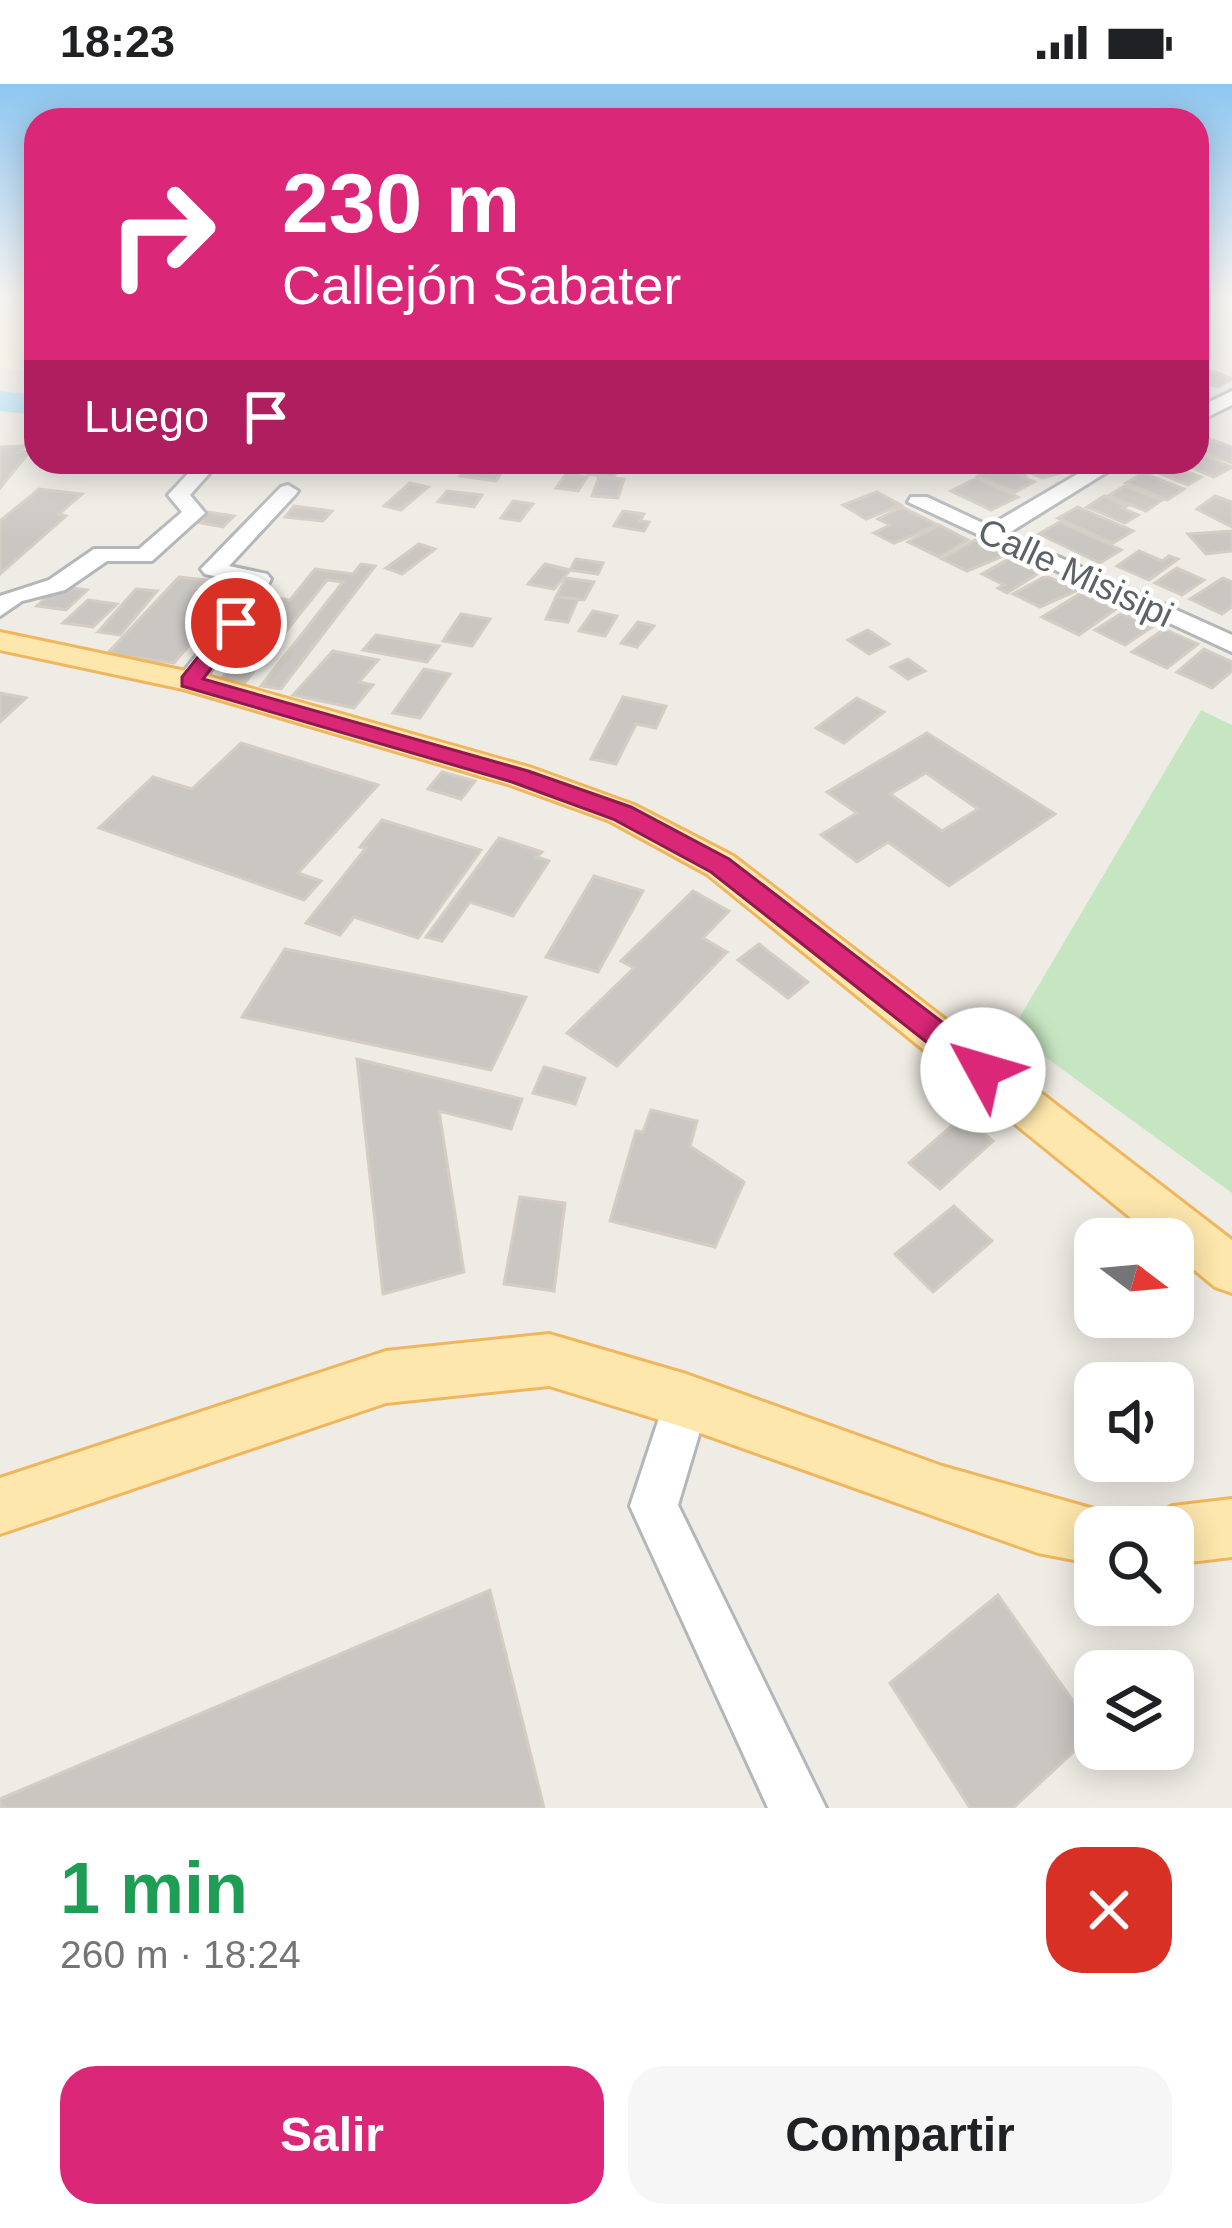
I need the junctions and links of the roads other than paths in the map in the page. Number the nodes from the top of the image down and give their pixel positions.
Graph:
1 (198, 474) edge
2 (1082, 474) edge
3 (288, 491) dead end
4 (919, 502) dead end
5 (992, 533) junction
6 (0, 609) edge
7 (0, 641) edge
8 (1232, 644) edge
9 (190, 682) junction
10 (1232, 1270) edge
11 (686, 1401) junction
12 (0, 1506) edge
13 (1232, 1528) edge
14 (1074, 1531) edge
15 (1194, 1533) edge
16 (1194, 1548) edge
17 (1232, 1552) edge
18 (798, 1808) edge

1 - 6 street
2 - 5 street
3 - 9 street
4 - 5 street, Calle Misisipi
5 - 8 street, Calle Misisipi
7 - 9 main road
9 - 10 main road
11 - 12 main road
11 - 14 main road
11 - 18 street
13 - 15 main road
16 - 17 main road

